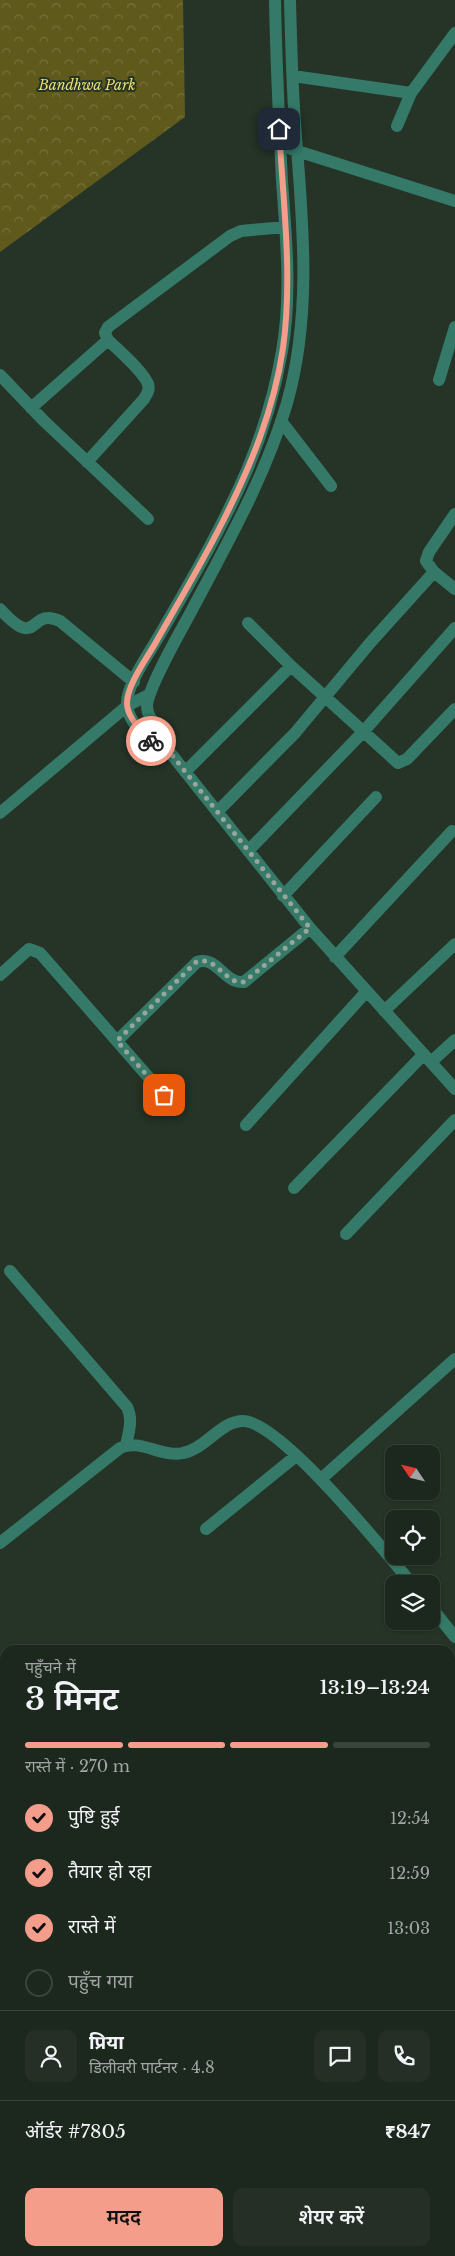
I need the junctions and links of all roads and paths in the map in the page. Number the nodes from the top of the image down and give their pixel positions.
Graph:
1 (275, 0) edge
2 (290, 0) edge
3 (455, 32) edge
4 (293, 76) junction
5 (411, 93) junction
6 (398, 126) dead end
7 (280, 147) junction
8 (297, 150) junction
9 (455, 201) edge
10 (285, 228) junction
11 (455, 327) edge
12 (108, 340) junction
13 (0, 375) edge
14 (439, 380) dead end
15 (31, 408) junction
16 (281, 421) junction
17 (87, 462) junction
18 (331, 486) dead end
19 (455, 514) edge
20 (148, 519) dead end
21 (434, 572) junction
22 (455, 589) edge
23 (0, 609) edge
24 (248, 623) dead end
25 (455, 628) edge
26 (291, 666) junction
27 (134, 682) junction
28 (150, 694) junction
29 (326, 697) junction
30 (127, 706) junction
31 (455, 709) edge
32 (363, 732) junction
33 (168, 750) junction
34 (185, 772) junction
35 (376, 797) dead end
36 (217, 812) junction
37 (0, 813) edge
38 (452, 831) dead end
39 (248, 851) junction
40 (283, 896) junction
41 (310, 928) junction
42 (455, 944) edge
43 (335, 957) junction
44 (0, 974) edge
45 (366, 992) junction
46 (384, 1011) junction
47 (455, 1040) edge
48 (117, 1041) junction
49 (427, 1058) junction
50 (455, 1088) edge
51 (164, 1095) dead end
52 (455, 1120) edge
53 (246, 1125) dead end
54 (294, 1188) dead end
55 (346, 1234) dead end
56 (10, 1271) dead end
57 (455, 1359) edge
58 (126, 1445) junction
59 (296, 1456) junction
60 (321, 1479) junction
61 (206, 1529) dead end
62 (0, 1543) edge
63 (404, 1575) edge
64 (440, 1616) edge
65 (452, 1628) edge

1 - 7 street
2 - 4 street
3 - 5 street
4 - 5 street
4 - 8 street
5 - 6 street
7 - 8 street
7 - 10 street
8 - 9 street
8 - 16 street
10 - 12 street
10 - 27 street
11 - 14 street
12 - 15 street
12 - 17 street
13 - 15 street
15 - 17 street
16 - 18 street
16 - 28 street
17 - 20 street
19 - 21 street
21 - 22 street
21 - 29 street
23 - 27 street
24 - 26 street
25 - 32 street
26 - 29 street
26 - 34 street
27 - 30 street
28 - 30 street
28 - 33 street
29 - 32 street
29 - 36 street
30 - 33 street
30 - 37 street
31 - 32 street
32 - 39 street
33 - 34 street
34 - 36 street
35 - 40 street
36 - 39 street
38 - 43 street
39 - 40 street
40 - 41 street
41 - 43 street
41 - 48 street
42 - 46 street
43 - 45 street
44 - 48 street
45 - 46 street
45 - 53 street
46 - 49 street
47 - 49 street
48 - 51 street
49 - 50 street
49 - 54 street
52 - 55 street
56 - 58 street
57 - 60 street
58 - 59 street
58 - 62 street
59 - 60 street
59 - 61 street
60 - 63 street
64 - 65 street

